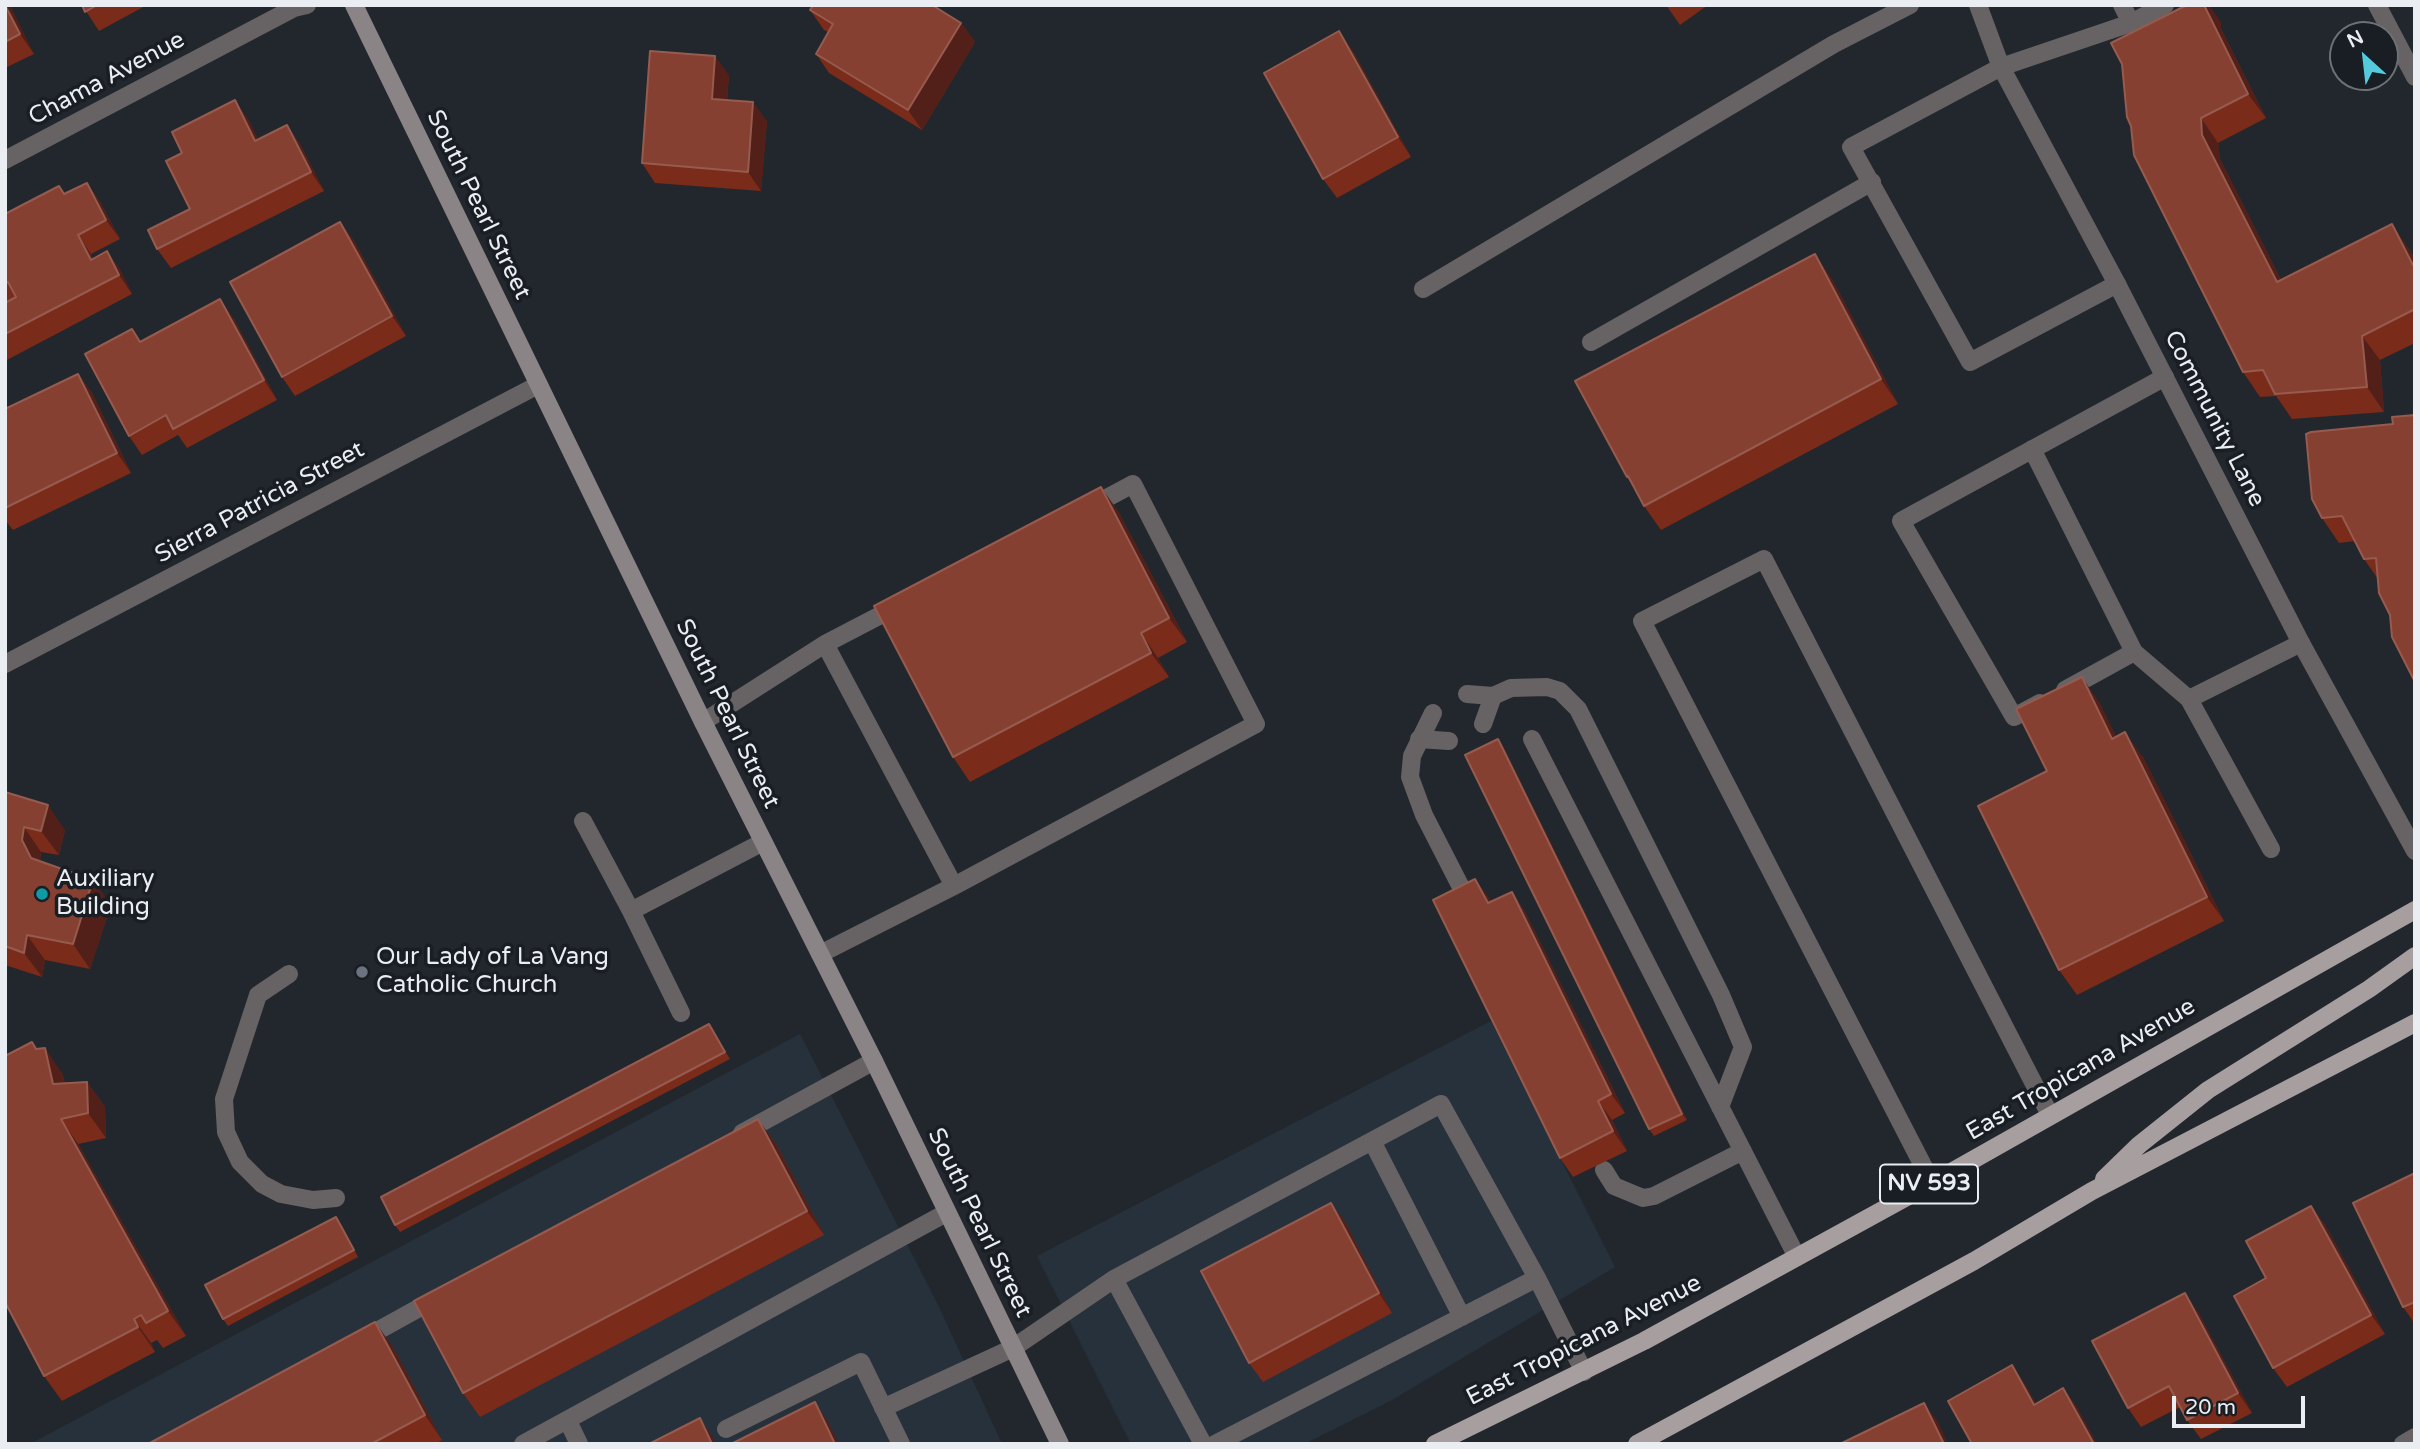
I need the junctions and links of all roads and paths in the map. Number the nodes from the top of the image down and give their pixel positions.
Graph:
1 (307, 5) edge
2 (354, 5) edge
3 (1910, 5) edge
4 (1978, 5) edge
5 (2122, 5) edge
6 (2165, 5) edge
7 (2377, 5) edge
8 (2131, 23) junction
9 (2001, 67) junction
10 (2415, 77) edge
11 (5, 160) edge
12 (1872, 183) junction
13 (2118, 284) junction
14 (1423, 289) dead end
15 (1591, 342) dead end
16 (2165, 377) junction
17 (538, 385) junction
18 (2032, 449) junction
19 (1072, 516) edge
20 (912, 599) edge
21 (2301, 643) junction
22 (825, 644) junction
23 (2134, 652) junction
24 (5, 664) edge
25 (1467, 694) dead end
26 (1493, 696) junction
27 (2189, 699) junction
28 (1433, 713) dead end
29 (703, 722) junction
30 (1483, 724) dead end
31 (1419, 739) junction
32 (1532, 739) dead end
33 (1449, 741) dead end
34 (583, 821) dead end
35 (764, 842) junction
36 (2271, 849) dead end
37 (2415, 851) edge
38 (954, 886) junction
39 (1465, 895) edge
40 (2415, 910) edge
41 (631, 911) junction
42 (820, 954) junction
43 (2415, 956) edge
44 (289, 974) dead end
45 (681, 1013) dead end
46 (2415, 1023) edge
47 (874, 1061) junction
48 (1720, 1107) junction
49 (2050, 1115) junction
50 (729, 1140) edge
51 (1372, 1141) junction
52 (1743, 1151) junction
53 (1604, 1170) dead end
54 (1932, 1183) junction
55 (2092, 1191) junction
56 (336, 1198) dead end
57 (946, 1213) junction
58 (1797, 1256) junction
59 (1537, 1278) junction
60 (1114, 1279) junction
61 (449, 1292) edge
62 (1462, 1317) junction
63 (1013, 1348) junction
64 (340, 1351) edge
65 (1584, 1372) junction
66 (883, 1408) junction
67 (568, 1421) junction
68 (726, 1429) dead end
69 (2415, 1437) edge
70 (523, 1444) edge
71 (579, 1444) edge
72 (901, 1444) edge
73 (1060, 1444) edge
74 (1203, 1444) edge
75 (1215, 1444) edge
76 (1435, 1444) edge
77 (1637, 1444) edge
78 (2403, 1444) edge

1 - 11 street, Chama Avenue
2 - 17 street, South Pearl Street
3 - 14 street
4 - 9 street, Community Lane
5 - 8 street
6 - 8 street
7 - 10 street
8 - 9 street
9 - 12 street
9 - 13 street, Community Lane
12 - 13 street
12 - 15 street
13 - 16 street, Community Lane
16 - 18 street
16 - 21 street, Community Lane
17 - 24 street, Sierra Patricia Street
17 - 29 street, South Pearl Street
18 - 23 street
18 - 23 street
19 - 38 street
20 - 22 street
21 - 27 street
21 - 37 street, Community Lane
22 - 29 street
22 - 38 street
23 - 27 street
25 - 26 street
26 - 30 street
26 - 48 street
27 - 36 street
28 - 31 street
29 - 35 street, South Pearl Street
31 - 33 street
31 - 39 street
32 - 48 street
34 - 41 street
35 - 41 street
35 - 42 street, South Pearl Street
38 - 42 street
40 - 49 main road, East Tropicana Avenue / NV 593
41 - 45 street
42 - 47 street, South Pearl Street
43 - 55 main road
44 - 56 street
46 - 55 main road
47 - 50 street
47 - 57 street, South Pearl Street
48 - 52 street
49 - 54 main road, East Tropicana Avenue / NV 593
49 - 54 street
51 - 59 street
51 - 60 street
51 - 62 street
52 - 53 street
52 - 58 street
54 - 58 main road, East Tropicana Avenue / NV 593
55 - 77 main road
57 - 63 street, South Pearl Street
57 - 67 street
58 - 65 main road, East Tropicana Avenue / NV 593
59 - 62 street
59 - 65 street
60 - 63 street
60 - 74 street
61 - 64 street
62 - 75 street
63 - 66 street
63 - 73 street, South Pearl Street
65 - 76 main road, East Tropicana Avenue / NV 593
66 - 68 street
66 - 72 street
67 - 70 street
67 - 71 street
69 - 78 street

